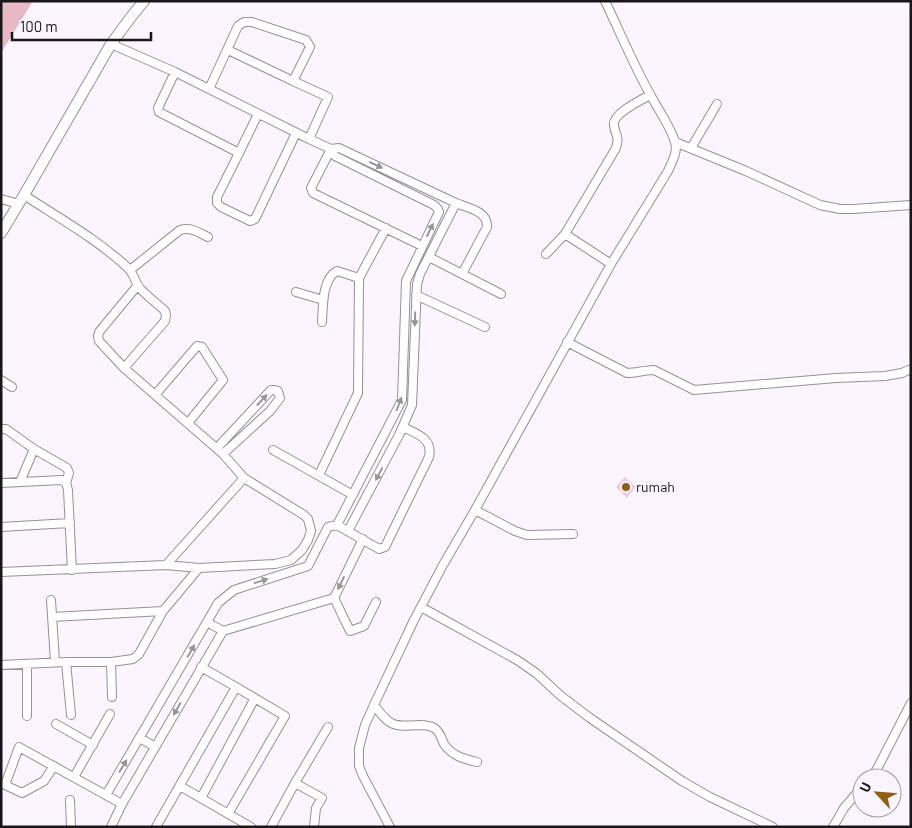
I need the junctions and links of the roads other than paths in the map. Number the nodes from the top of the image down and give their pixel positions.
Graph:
1 (144, 1) edge
2 (605, 1) edge
3 (111, 44) junction
4 (228, 50) junction
5 (175, 72) junction
6 (294, 81) junction
7 (208, 89) junction
8 (650, 95) junction
9 (717, 104) dead end
10 (258, 114) junction
11 (296, 133) junction
12 (309, 139) junction
13 (675, 142) junction
14 (691, 148) junction
15 (331, 149) junction
16 (238, 153) junction
17 (1, 199) edge
18 (22, 200) junction
19 (456, 203) junction
20 (911, 205) edge
21 (386, 228) junction
22 (1, 233) edge
23 (565, 234) junction
24 (208, 237) dead end
25 (422, 246) junction
26 (546, 254) dead end
27 (429, 257) junction
28 (611, 264) junction
29 (130, 270) junction
30 (411, 270) junction
31 (420, 274) junction
32 (462, 274) junction
33 (359, 278) junction
34 (138, 286) junction
35 (296, 292) dead end
36 (501, 294) dead end
37 (416, 295) junction
38 (323, 300) junction
39 (322, 322) dead end
40 (484, 327) dead end
41 (568, 342) junction
42 (124, 368) junction
43 (911, 370) edge
44 (1, 380) edge
45 (12, 387) dead end
46 (155, 395) junction
47 (249, 414) junction
48 (188, 423) junction
49 (257, 423) junction
50 (403, 427) junction
51 (1, 429) edge
52 (387, 429) junction
53 (399, 435) junction
54 (34, 449) junction
55 (273, 450) dead end
56 (220, 451) junction
57 (319, 475) junction
58 (244, 478) junction
59 (20, 482) junction
60 (1, 483) edge
61 (66, 483) junction
62 (353, 495) junction
63 (475, 510) junction
64 (70, 523) junction
65 (337, 526) junction
66 (1, 527) edge
67 (348, 531) junction
68 (573, 534) dead end
69 (363, 539) junction
70 (166, 565) junction
71 (199, 568) junction
72 (72, 570) junction
73 (1, 572) edge
74 (334, 598) junction
75 (51, 600) dead end
76 (376, 602) dead end
77 (421, 607) junction
78 (163, 611) junction
79 (52, 617) junction
80 (207, 622) junction
81 (223, 631) junction
82 (55, 662) junction
83 (66, 662) junction
84 (111, 662) junction
85 (27, 664) junction
86 (1, 665) edge
87 (201, 667) junction
88 (236, 686) junction
89 (112, 697) dead end
90 (255, 698) junction
91 (911, 703) edge
92 (374, 705) junction
93 (110, 714) dead end
94 (71, 715) dead end
95 (27, 716) dead end
96 (56, 724) dead end
97 (328, 727) dead end
98 (140, 738) junction
99 (93, 745) junction
100 (155, 747) junction
101 (477, 762) dead end
102 (54, 766) junction
103 (878, 768) edge
104 (74, 777) junction
105 (295, 783) junction
106 (180, 786) junction
107 (106, 795) junction
108 (201, 798) junction
109 (852, 799) edge
110 (70, 800) dead end
111 (122, 804) junction
112 (228, 814) junction
113 (158, 824) edge
114 (71, 827) edge
115 (111, 827) edge
116 (166, 827) edge
117 (251, 827) edge
118 (271, 827) edge
119 (314, 827) edge
120 (390, 827) edge
121 (773, 827) edge
122 (833, 827) edge

1 - 3 street
2 - 8 street
3 - 5 street
3 - 18 street
4 - 6 street
4 - 6 street
4 - 7 street
5 - 7 street
5 - 16 street
6 - 12 street
7 - 10 street
8 - 13 street
8 - 23 street
9 - 14 street
10 - 11 street
10 - 16 street
11 - 12 street
11 - 16 street
12 - 15 street
13 - 14 street
13 - 28 street
14 - 20 street
15 -> 19 street
15 - 21 street
25 -> 15 street
17 - 18 street
18 - 22 street
18 - 29 street
19 - 27 street
19 - 32 street
21 - 25 street
21 - 33 street
23 - 26 street
23 - 28 street
24 - 29 street
25 - 30 street
27 - 31 street
27 - 32 street
28 - 41 street
29 - 34 street
30 - 31 street
52 -> 30 street
31 - 37 street
32 - 36 street
33 - 38 street
33 - 57 street
34 - 42 street
34 - 42 street
35 - 38 street
37 - 40 street
37 -> 50 street
38 - 39 street
41 - 43 street
41 - 63 street
42 - 46 street
44 - 45 street
46 - 48 street
46 - 48 street
47 - 49 street
47 -> 49 street
47 - 56 street
48 - 56 street
49 - 56 street
50 - 53 street
50 - 69 street
51 - 54 street
52 - 53 street
52 - 62 street
53 -> 67 street
54 - 59 street
54 - 61 street
55 - 57 street
56 - 58 street
57 - 62 street
58 - 70 street
58 - 71 street
59 - 60 street
59 - 61 street
61 - 64 street
62 - 65 street
63 - 68 street
63 - 77 street
64 - 66 street
64 - 72 street
65 - 67 street
80 -> 65 street
67 - 69 street
69 -> 74 street
70 - 71 street
70 - 72 street
71 - 78 street
72 - 73 street
74 - 76 street
74 - 81 street
75 - 79 street
77 - 92 street
77 - 121 street
78 - 79 street
78 - 84 street
79 - 82 street
80 - 81 street
98 -> 80 street
81 - 87 street
82 - 83 street
82 - 85 street
83 - 84 street
83 - 94 street
84 - 89 street
85 - 86 street
85 - 95 street
87 - 88 street
87 -> 100 street
88 - 90 street
88 - 106 street
90 - 108 street
90 - 112 street
91 - 103 street
92 - 101 street
92 - 120 street
93 - 99 street
96 - 99 street
97 - 105 street
98 - 100 street
107 -> 98 street
99 - 104 street
100 - 111 street
102 - 102 street
102 - 104 street
104 - 107 street
105 - 118 street
105 - 119 street
106 - 108 street
106 - 113 street
107 - 111 street
108 - 112 street
109 - 122 street
110 - 114 street
111 - 115 street
112 - 117 street
113 - 116 street

